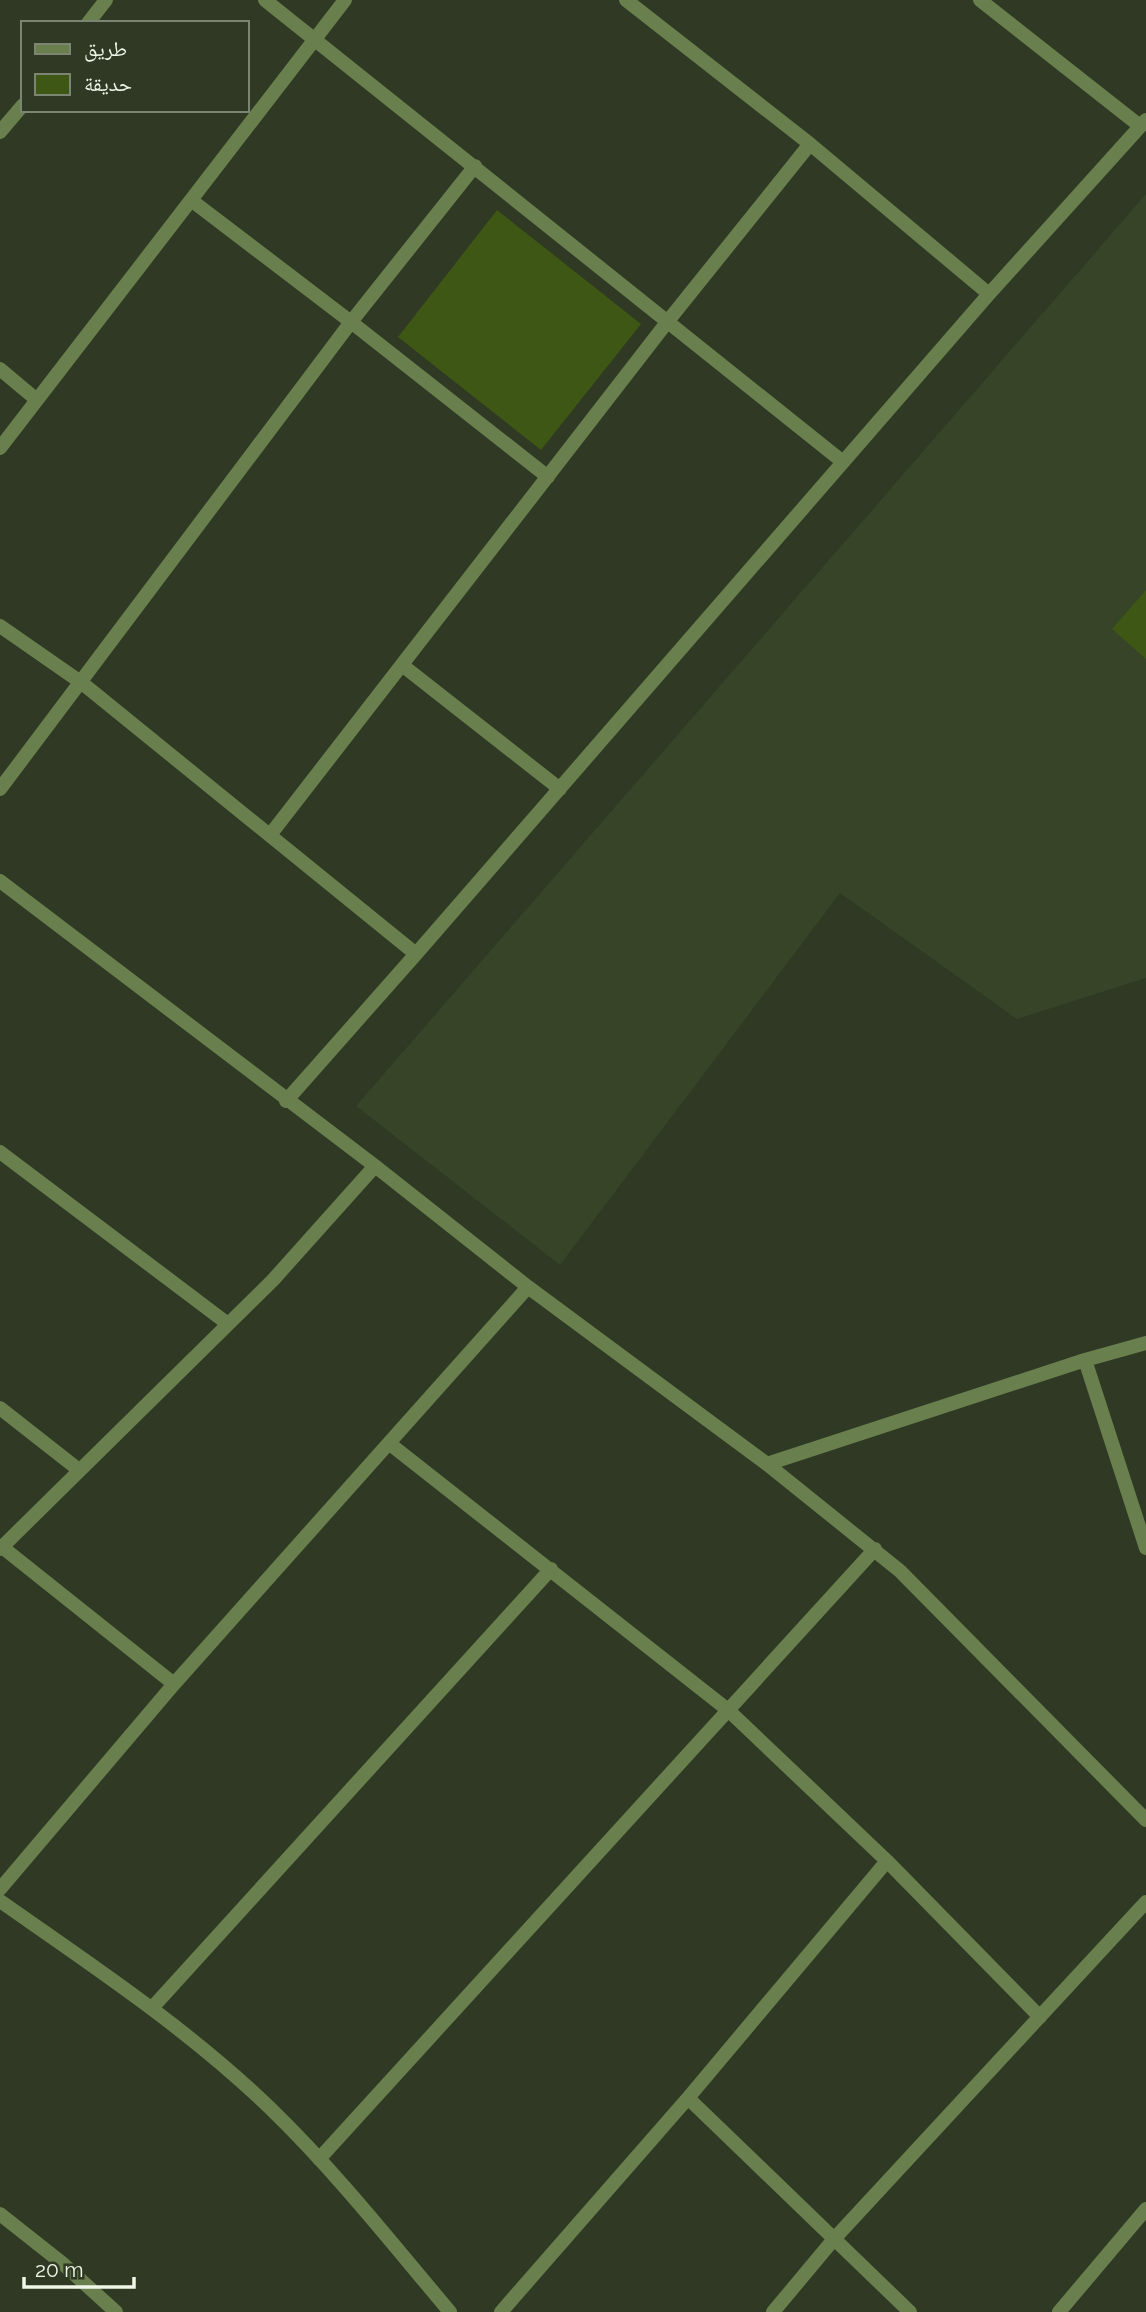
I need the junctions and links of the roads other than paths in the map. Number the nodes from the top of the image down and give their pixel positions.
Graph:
1 (106, 0) edge
2 (265, 0) edge
3 (345, 0) edge
4 (626, 0) edge
5 (979, 0) edge
6 (642, 5) edge
7 (90, 21) edge
8 (315, 38) junction
9 (21, 107) edge
10 (1143, 123) edge
11 (0, 132) edge
12 (810, 144) junction
13 (475, 166) junction
14 (191, 200) junction
15 (989, 294) junction
16 (667, 321) junction
17 (351, 322) junction
18 (0, 369) edge
19 (37, 400) junction
20 (0, 448) edge
21 (843, 462) junction
22 (548, 477) junction
23 (0, 626) edge
24 (402, 665) junction
25 (82, 683) junction
26 (0, 789) edge
27 (560, 789) junction
28 (270, 835) junction
29 (0, 881) edge
30 (416, 954) junction
31 (286, 1101) junction
32 (0, 1152) edge
33 (375, 1166) junction
34 (528, 1287) junction
35 (228, 1324) junction
36 (1146, 1343) edge
37 (1085, 1360) junction
38 (0, 1408) edge
39 (390, 1444) junction
40 (767, 1464) junction
41 (79, 1470) junction
42 (1, 1548) edge
43 (1146, 1548) edge
44 (875, 1549) junction
45 (551, 1569) junction
46 (174, 1684) junction
47 (728, 1710) junction
48 (1146, 1819) edge
49 (887, 1861) junction
50 (0, 1889) edge
51 (0, 1901) edge
52 (1146, 1902) edge
53 (152, 2008) junction
54 (1040, 2017) junction
55 (688, 2098) junction
56 (319, 2159) junction
57 (1146, 2209) edge
58 (0, 2214) edge
59 (834, 2239) junction
60 (116, 2312) edge
61 (450, 2312) edge
62 (501, 2312) edge
63 (773, 2312) edge
64 (910, 2312) edge
65 (1059, 2312) edge

1 - 7 street
2 - 8 street
3 - 8 street
4 - 6 street
5 - 10 street
6 - 12 street
8 - 13 street
8 - 14 street
9 - 11 street
10 - 15 street
12 - 15 street
12 - 16 street
13 - 16 street
13 - 17 street
14 - 17 street
14 - 19 street
15 - 21 street
16 - 21 street
16 - 22 street
17 - 22 street
17 - 25 street
18 - 19 street
19 - 20 street
21 - 27 street
22 - 24 street
23 - 25 street
24 - 27 street
24 - 28 street
25 - 26 street
25 - 28 street
27 - 30 street
28 - 30 street
29 - 31 street
30 - 31 street
31 - 33 street
32 - 35 street
33 - 34 street
33 - 35 street
34 - 39 street
34 - 40 street
35 - 41 street
36 - 37 street
37 - 40 street
37 - 43 street
38 - 41 street
39 - 45 street
39 - 46 street
40 - 44 street
41 - 42 street
42 - 46 street
44 - 47 street
44 - 48 street
45 - 47 street
45 - 53 street
46 - 50 street
47 - 49 street
47 - 56 street
49 - 54 street
49 - 55 street
51 - 53 street
52 - 54 street
53 - 56 street
54 - 59 street
55 - 59 street
55 - 62 street
56 - 61 street
57 - 65 street
58 - 60 street
59 - 63 street
59 - 64 street

